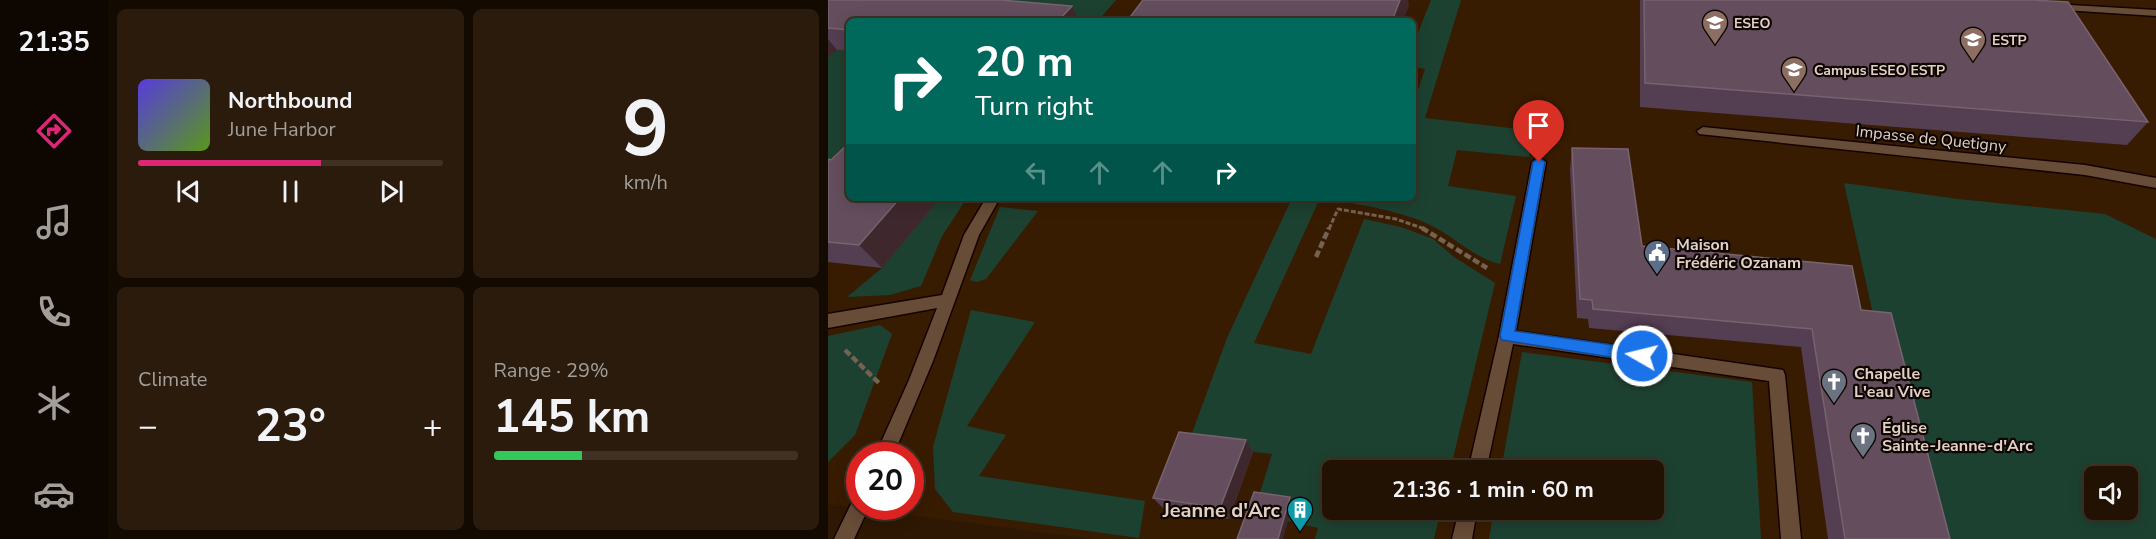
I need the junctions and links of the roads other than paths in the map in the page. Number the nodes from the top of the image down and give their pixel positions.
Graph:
1 (2043, 7) edge
2 (2156, 13) edge
3 (1702, 131) dead end
4 (1539, 162) dead end
5 (2156, 183) edge
6 (991, 201) edge
7 (948, 300) junction
8 (828, 321) edge
9 (1507, 336) junction
10 (891, 442) edge
11 (1479, 460) edge
12 (854, 520) edge
13 (1466, 520) edge
14 (844, 539) edge
15 (1462, 539) edge
16 (1791, 539) edge

1 - 2 street
3 - 5 street, Impasse de Quetigny
4 - 9 street
6 - 7 street
7 - 8 street
7 - 10 street
9 - 11 street
9 - 16 street
12 - 14 street
13 - 15 street

